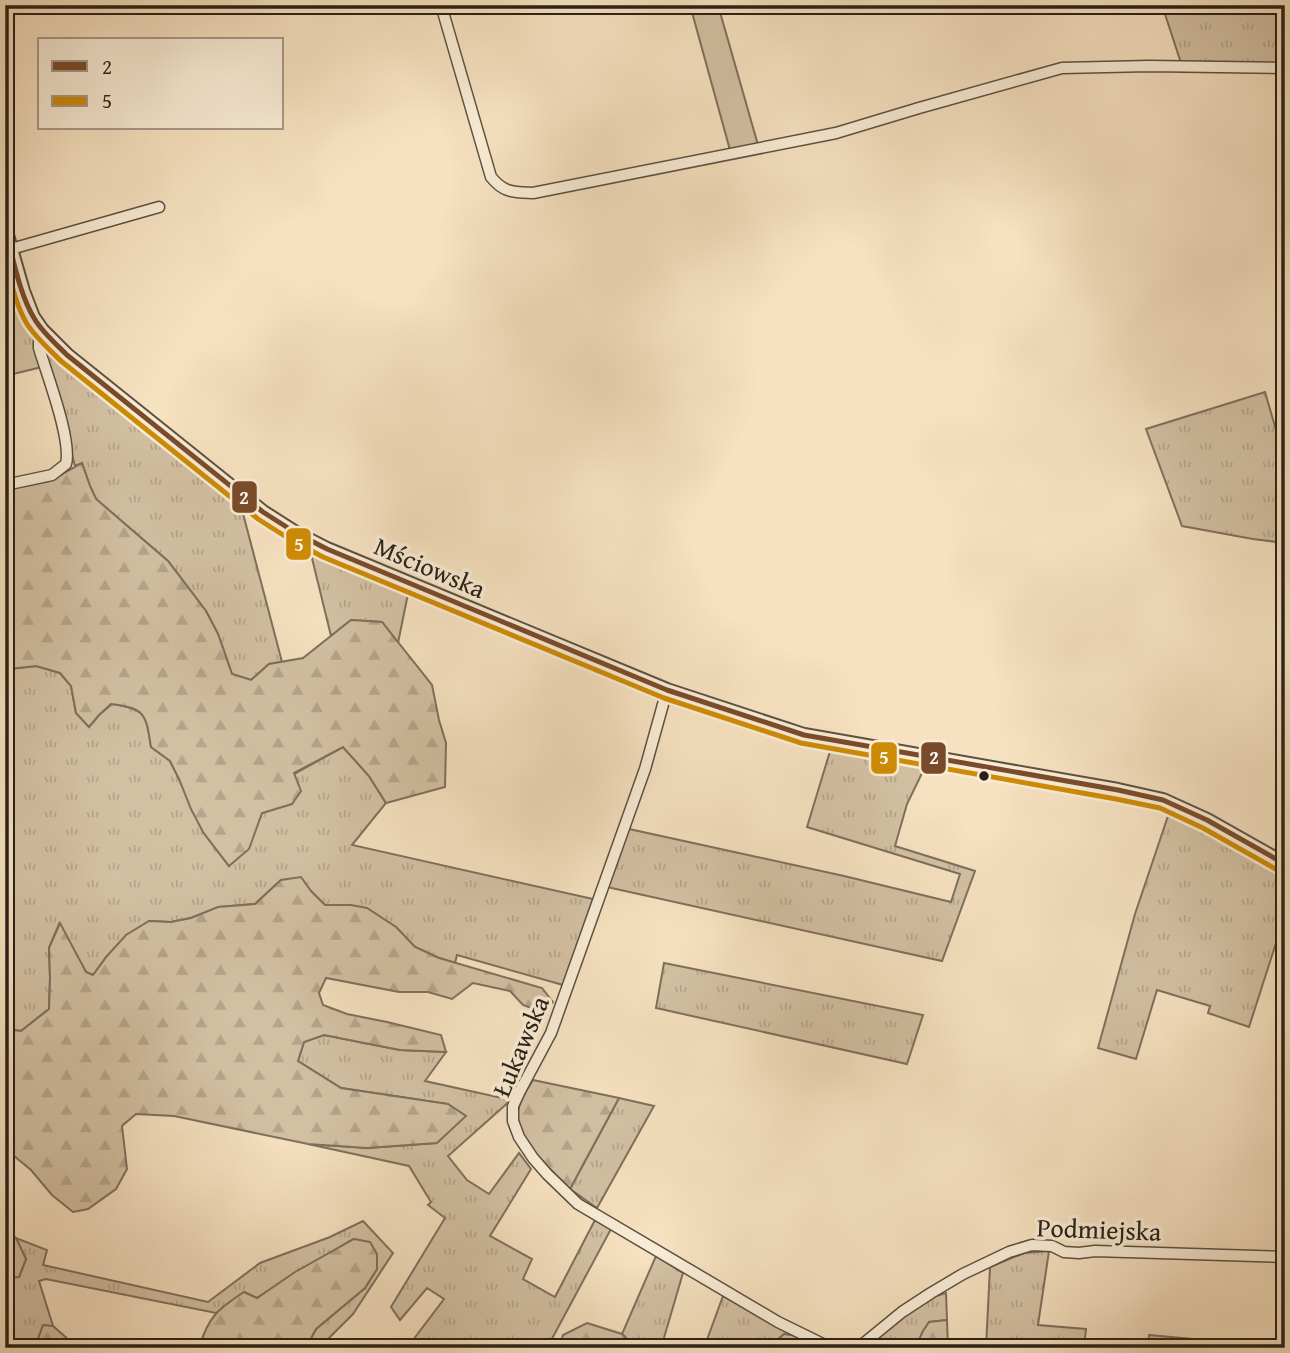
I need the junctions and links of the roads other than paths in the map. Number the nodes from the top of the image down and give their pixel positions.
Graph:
1 (442, 5) edge
2 (1285, 68) edge
3 (159, 207) dead end
4 (5, 228) edge
5 (11, 249) junction
6 (42, 330) junction
7 (5, 485) edge
8 (667, 690) junction
9 (1285, 864) edge
10 (1285, 1257) edge
11 (831, 1348) edge
12 (858, 1348) edge

1 - 2 street
3 - 5 street
4 - 5 street, Mściowska
5 - 6 street, Mściowska
6 - 7 street
6 - 8 street, Mściowska
8 - 9 street, Mściowska
8 - 11 street, Łukawska
10 - 12 street, Podmiejska

